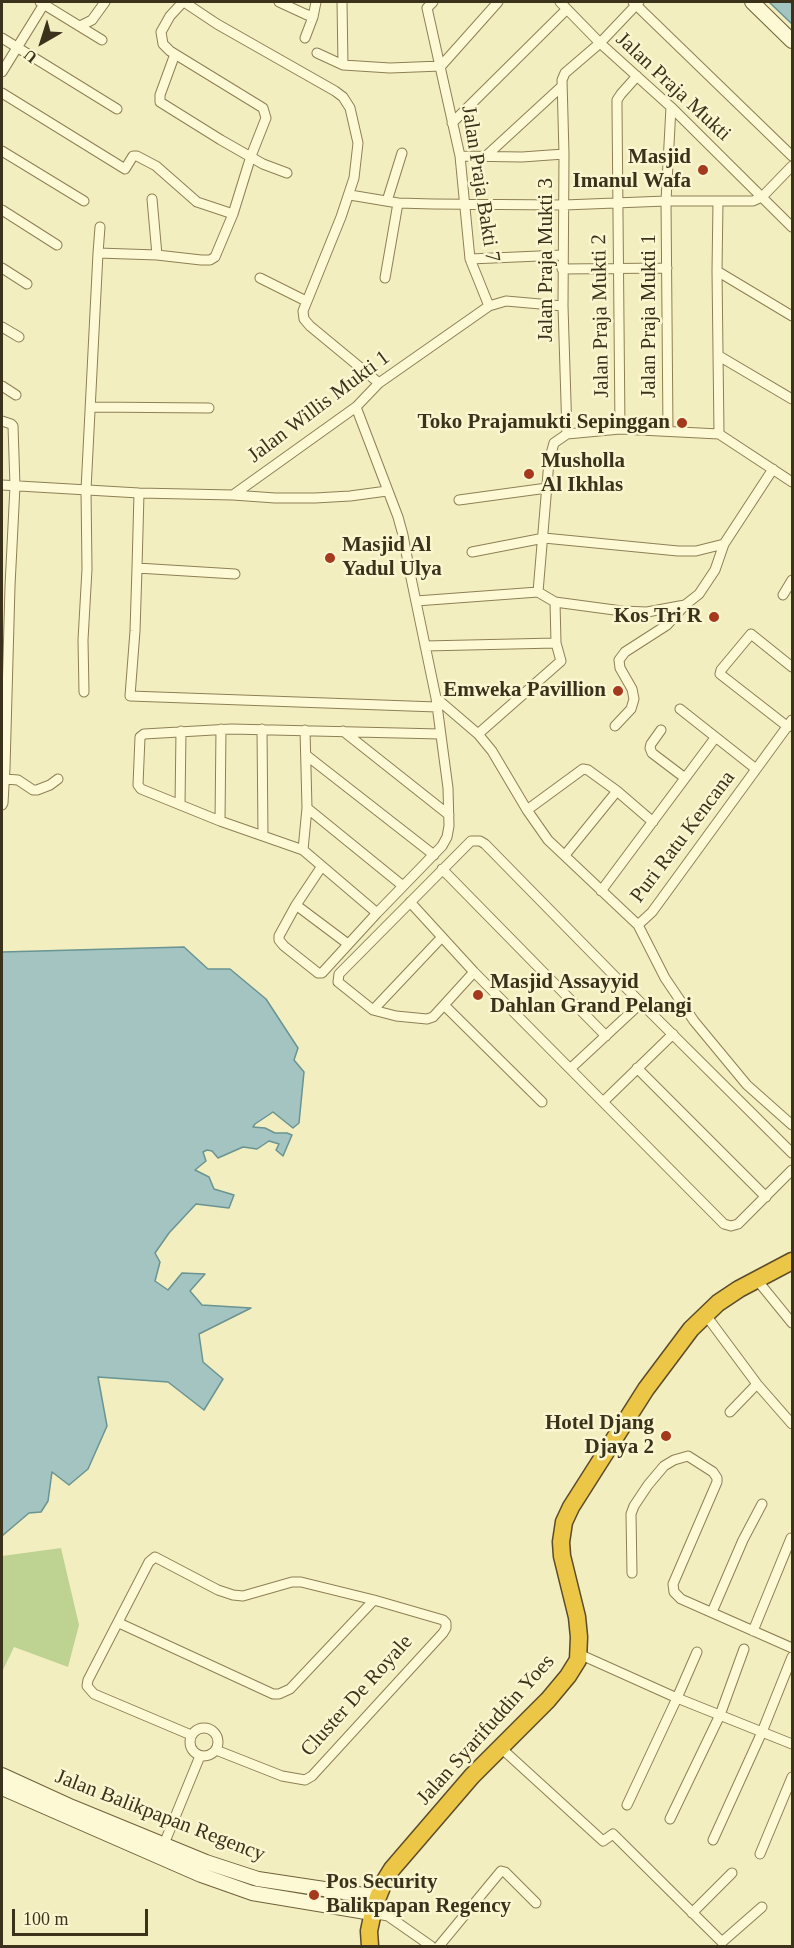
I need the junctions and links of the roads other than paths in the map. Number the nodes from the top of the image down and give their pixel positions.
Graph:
1 (105, 2) edge
2 (183, 2) edge
3 (279, 2) edge
4 (315, 2) edge
5 (342, 2) edge
6 (498, 2) edge
7 (560, 2) edge
8 (636, 2) edge
9 (752, 2) edge
10 (42, 3) edge
11 (427, 4) edge
12 (567, 9) junction
13 (313, 16) junction
14 (80, 26) junction
15 (2, 38) edge
16 (305, 38) dead end
17 (102, 40) dead end
18 (792, 41) edge
19 (600, 43) junction
20 (18, 48) junction
21 (317, 53) dead end
22 (175, 54) junction
23 (343, 65) junction
24 (441, 66) junction
25 (2, 72) edge
26 (637, 76) junction
27 (561, 87) junction
28 (2, 93) edge
29 (671, 107) junction
30 (117, 109) dead end
31 (452, 123) junction
32 (2, 151) edge
33 (402, 153) dead end
34 (564, 154) junction
35 (251, 156) junction
36 (460, 156) junction
37 (486, 156) junction
38 (792, 156) edge
39 (792, 166) edge
40 (287, 173) dead end
41 (350, 195) junction
42 (762, 197) junction
43 (152, 199) dead end
44 (84, 201) dead end
45 (387, 201) junction
46 (666, 201) junction
47 (718, 202) junction
48 (398, 203) junction
49 (617, 203) junction
50 (465, 204) junction
51 (564, 205) junction
52 (2, 210) edge
53 (233, 214) junction
54 (100, 227) dead end
55 (792, 227) edge
56 (57, 245) dead end
57 (98, 253) junction
58 (157, 255) junction
59 (562, 255) junction
60 (470, 259) junction
61 (2, 268) edge
62 (618, 268) junction
63 (667, 268) junction
64 (562, 269) junction
65 (717, 271) junction
66 (260, 278) dead end
67 (385, 278) dead end
68 (27, 284) dead end
69 (306, 301) junction
70 (489, 306) junction
71 (562, 306) junction
72 (792, 316) edge
73 (2, 327) edge
74 (19, 338) dead end
75 (719, 356) junction
76 (379, 383) junction
77 (2, 386) edge
78 (16, 394) dead end
79 (792, 399) edge
80 (91, 407) junction
81 (356, 407) junction
82 (209, 408) dead end
83 (2, 421) edge
84 (620, 429) junction
85 (668, 431) junction
86 (567, 434) junction
87 (719, 434) junction
88 (773, 469) junction
89 (792, 482) edge
90 (2, 485) edge
91 (16, 486) junction
92 (547, 488) junction
93 (86, 490) junction
94 (387, 491) junction
95 (139, 493) junction
96 (233, 495) junction
97 (459, 500) dead end
98 (544, 538) junction
99 (724, 544) junction
100 (472, 552) dead end
101 (6, 554) edge
102 (137, 568) junction
103 (235, 574) dead end
104 (792, 580) edge
105 (6, 586) edge
106 (538, 592) junction
107 (783, 595) dead end
108 (416, 601) junction
109 (555, 602) junction
110 (685, 605) junction
111 (5, 624) edge
112 (556, 643) junction
113 (425, 646) junction
114 (5, 658) edge
115 (792, 667) edge
116 (84, 692) dead end
117 (4, 697) edge
118 (436, 702) junction
119 (680, 709) dead end
120 (790, 724) edge
121 (615, 726) dead end
122 (221, 729) junction
123 (261, 729) junction
124 (305, 729) junction
125 (661, 730) dead end
126 (181, 731) junction
127 (343, 731) junction
128 (4, 732) edge
129 (440, 734) junction
130 (478, 734) junction
131 (715, 738) junction
132 (306, 755) junction
133 (3, 768) edge
134 (756, 769) junction
135 (685, 778) junction
136 (58, 779) dead end
137 (10, 780) junction
138 (617, 791) junction
139 (2, 805) edge
140 (180, 805) junction
141 (307, 808) junction
142 (527, 810) junction
143 (449, 815) junction
144 (220, 821) junction
145 (653, 822) junction
146 (263, 836) junction
147 (303, 850) junction
148 (434, 855) junction
149 (566, 855) junction
150 (322, 866) junction
151 (442, 869) junction
152 (403, 886) junction
153 (601, 891) junction
154 (410, 902) junction
155 (296, 905) junction
156 (377, 913) junction
157 (638, 925) junction
158 (442, 938) junction
159 (348, 944) junction
160 (474, 972) junction
161 (641, 1003) junction
162 (444, 1005) junction
163 (373, 1010) junction
164 (673, 1034) junction
165 (606, 1036) junction
166 (571, 1068) junction
167 (637, 1068) junction
168 (604, 1101) junction
169 (543, 1102) dead end
170 (792, 1125) edge
171 (792, 1153) edge
172 (792, 1170) edge
173 (766, 1197) junction
174 (792, 1261) edge
175 (757, 1280) junction
176 (705, 1314) junction
177 (792, 1323) edge
178 (757, 1384) junction
179 (730, 1412) dead end
180 (792, 1424) edge
181 (762, 1504) dead end
182 (791, 1538) edge
183 (632, 1574) dead end
184 (374, 1600) junction
185 (712, 1612) junction
186 (119, 1623) junction
187 (753, 1631) junction
188 (792, 1648) edge
189 (744, 1649) dead end
190 (697, 1652) dead end
191 (579, 1654) junction
192 (792, 1657) edge
193 (677, 1698) junction
194 (720, 1715) junction
195 (762, 1732) junction
196 (191, 1735) junction
197 (792, 1744) edge
198 (501, 1748) junction
199 (216, 1750) junction
200 (200, 1756) junction
201 (2, 1775) edge
202 (792, 1777) edge
203 (2, 1788) edge
204 (627, 1806) dead end
205 (70, 1812) junction
206 (670, 1820) dead end
207 (712, 1840) dead end
208 (141, 1842) junction
209 (164, 1844) junction
210 (760, 1854) dead end
211 (199, 1866) junction
212 (732, 1873) dead end
213 (536, 1903) dead end
214 (375, 1905) junction
215 (762, 1907) dead end
216 (692, 1913) junction
217 (369, 1947) edge
218 (431, 1947) edge
219 (440, 1947) edge

1 - 14 street
2 - 22 street
2 - 41 street
3 - 13 street
4 - 13 street
5 - 23 street
6 - 24 street
7 - 12 street, Jalan Praja Mukti
8 - 19 street
8 - 38 street
9 - 18 street
10 - 14 street
10 - 20 street
11 - 24 street, Jalan Praja Bakti 7
12 - 19 street, Jalan Praja Mukti
12 - 31 street
13 - 16 street
14 - 17 street
15 - 20 street
19 - 26 street, Jalan Praja Mukti
19 - 27 street
20 - 25 street
20 - 30 street
21 - 23 street
22 - 35 street
22 - 35 street
23 - 24 street
24 - 31 street, Jalan Praja Bakti 7
26 - 29 street, Jalan Praja Mukti
26 - 49 street, Jalan Praja Mukti 2
27 - 34 street, Jalan Praja Mukti 3
27 - 37 street
28 - 53 street
29 - 42 street, Jalan Praja Mukti
29 - 46 street, Jalan Praja Mukti 1
31 - 36 street, Jalan Praja Bakti 7
32 - 44 street
33 - 45 street
34 - 37 street
34 - 51 street, Jalan Praja Mukti 3
35 - 40 street
35 - 53 street
36 - 37 street
36 - 50 street, Jalan Praja Bakti 7
39 - 42 street
41 - 45 street
41 - 69 street
42 - 47 street
42 - 55 street, Jalan Praja Mukti
43 - 58 street
45 - 48 street
46 - 47 street
46 - 49 street
46 - 63 street, Jalan Praja Mukti 1
47 - 65 street
48 - 50 street
48 - 67 street
49 - 51 street
49 - 62 street, Jalan Praja Mukti 2
50 - 51 street
50 - 60 street, Jalan Praja Bakti 7
51 - 59 street, Jalan Praja Mukti 3
52 - 56 street
53 - 58 street
54 - 57 street
57 - 58 street
57 - 80 street
59 - 60 street
59 - 64 street, Jalan Praja Mukti 3
60 - 70 street, Jalan Praja Bakti 7
61 - 68 street
62 - 63 street
62 - 64 street
62 - 84 street, Jalan Praja Mukti 2
63 - 85 street, Jalan Praja Mukti 1
64 - 71 street, Jalan Praja Mukti 3
65 - 72 street
65 - 75 street
66 - 69 street
69 - 76 street
70 - 71 street
70 - 76 street, Jalan Willis Mukti 1
71 - 86 street, Jalan Praja Mukti 3
73 - 74 street
75 - 79 street
75 - 87 street
76 - 81 street, Jalan Willis Mukti 1
77 - 78 street
80 - 82 street
80 - 93 street
81 - 94 street
81 - 96 street, Jalan Willis Mukti 1
83 - 91 street
84 - 85 street
84 - 86 street
85 - 87 street
86 - 92 street
87 - 88 street
88 - 89 street
88 - 99 street
90 - 91 street
91 - 93 street
91 - 101 street
92 - 97 street
92 - 98 street
93 - 95 street
93 - 116 street
94 - 96 street
94 - 108 street
95 - 96 street
95 - 102 street
98 - 99 street
98 - 100 street
98 - 106 street
99 - 110 street
101 - 105 street
102 - 103 street
102 - 118 street
104 - 107 street
105 - 111 street
106 - 108 street
106 - 109 street
108 - 113 street
109 - 110 street
109 - 112 street
110 - 121 street
111 - 114 street
112 - 113 street
112 - 130 street
113 - 118 street
114 - 117 street
115 - 120 street, Puri Ratu Kencana
117 - 128 street
118 - 129 street
118 - 130 street
119 - 131 street, Puri Ratu Kencana
120 - 134 street, Puri Ratu Kencana
122 - 123 street
122 - 126 street
122 - 144 street
123 - 124 street
123 - 146 street
124 - 127 street
124 - 132 street
125 - 135 street
126 - 140 street
126 - 140 street
127 - 129 street
127 - 143 street
128 - 133 street
129 - 143 street
130 - 142 street
131 - 134 street, Puri Ratu Kencana
131 - 135 street, Puri Ratu Kencana
132 - 141 street
132 - 148 street
133 - 137 street
134 - 157 street, Puri Ratu Kencana
135 - 145 street, Puri Ratu Kencana
136 - 137 street
137 - 139 street
138 - 142 street, Puri Ratu Kencana
138 - 145 street, Puri Ratu Kencana
138 - 149 street
140 - 144 street
141 - 147 street
141 - 152 street
142 - 149 street
143 - 148 street
144 - 146 street
145 - 153 street, Puri Ratu Kencana
146 - 147 street
147 - 150 street
148 - 152 street
149 - 153 street
150 - 155 street
150 - 156 street
151 - 154 street
151 - 161 street
151 - 165 street
152 - 156 street
153 - 157 street
154 - 158 street
154 - 163 street
155 - 159 street
155 - 159 street
156 - 159 street
157 - 170 street
158 - 160 street
158 - 163 street
160 - 162 street
160 - 166 street
161 - 164 street
161 - 165 street
162 - 163 street
162 - 169 street
164 - 167 street
164 - 171 street
165 - 166 street
166 - 168 street
167 - 168 street
167 - 173 street
168 - 173 street
172 - 173 street
174 - 175 highway, Jalan Syarifuddin Yoes
175 - 176 highway, Jalan Syarifuddin Yoes
175 - 177 street
176 - 178 street
176 - 191 highway, Jalan Syarifuddin Yoes
178 - 179 street
178 - 180 street
181 - 185 street
182 - 187 street
183 - 185 street
184 - 186 street, Cluster De Royale
184 - 186 street
184 - 199 street, Cluster De Royale
185 - 187 street
186 - 196 street, Cluster De Royale
187 - 188 street
189 - 194 street
190 - 193 street
191 - 193 street
191 - 198 highway, Jalan Syarifuddin Yoes
192 - 195 street
193 - 194 street
193 - 204 street
194 - 195 street
194 - 206 street
195 - 197 street
195 - 207 street
196 - 199 street
196 - 200 street
198 - 214 highway, Jalan Syarifuddin Yoes
198 - 216 street
199 - 200 street
200 - 209 street
201 - 205 street, Jalan Balikpapan Regency
202 - 210 street
203 - 205 street, Jalan Balikpapan Regency
205 - 208 street, Jalan Balikpapan Regency
208 - 209 street, Jalan Balikpapan Regency
208 - 211 street, Jalan Balikpapan Regency
209 - 211 street, Jalan Balikpapan Regency
211 - 214 street, Jalan Balikpapan Regency
212 - 216 street
213 - 219 street
214 - 217 highway, Jalan Syarifuddin Yoes
214 - 218 street
215 - 216 street

